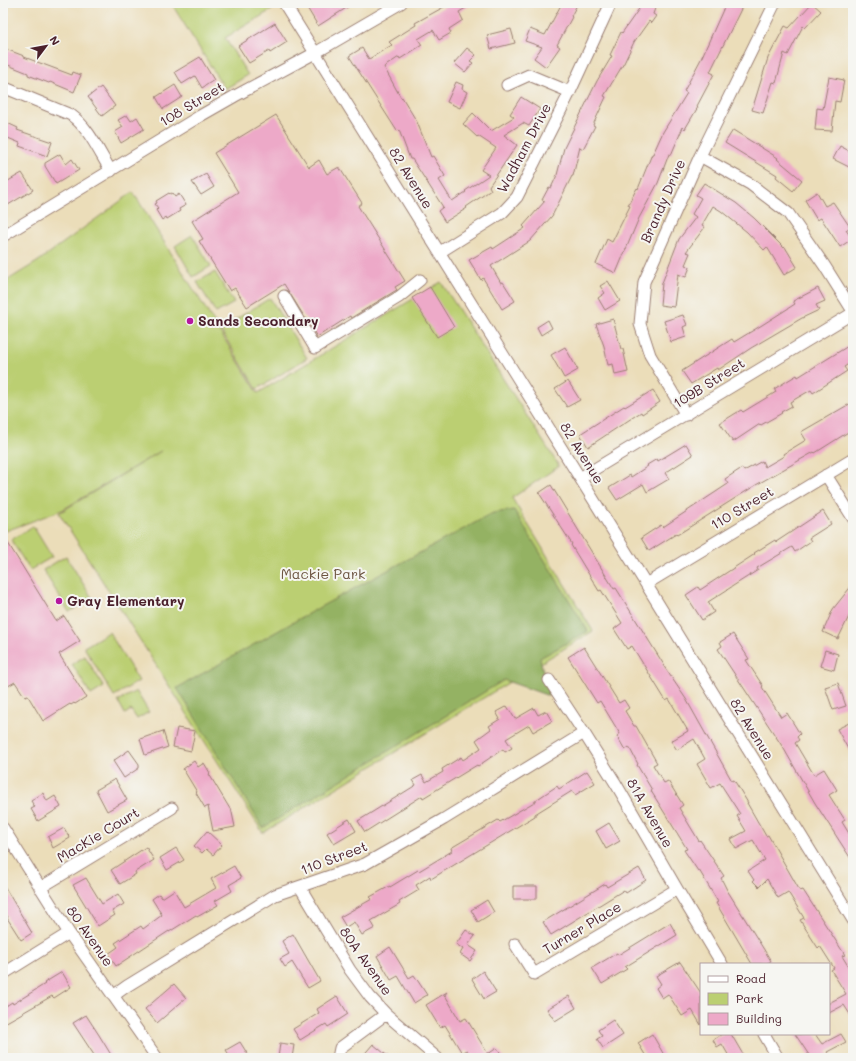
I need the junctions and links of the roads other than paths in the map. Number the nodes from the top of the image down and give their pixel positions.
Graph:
1 (284, 3) edge
2 (401, 3) edge
3 (611, 3) edge
4 (775, 3) edge
5 (315, 53) junction
6 (507, 85) dead end
7 (3, 87) edge
8 (570, 92) junction
9 (700, 156) junction
10 (111, 171) junction
11 (3, 236) edge
12 (440, 252) junction
13 (420, 280) dead end
14 (284, 296) dead end
15 (853, 312) edge
16 (686, 415) junction
17 (853, 459) edge
18 (826, 475) junction
19 (580, 478) junction
20 (853, 518) edge
21 (646, 584) junction
22 (549, 680) dead end
23 (584, 732) junction
24 (172, 808) dead end
25 (3, 828) edge
26 (300, 887) junction
27 (40, 888) junction
28 (677, 889) junction
29 (853, 920) edge
30 (69, 934) junction
31 (515, 944) dead end
32 (721, 963) edge
33 (3, 974) edge
34 (113, 996) junction
35 (386, 1014) junction
36 (765, 1035) edge
37 (157, 1058) edge
38 (338, 1058) edge
39 (437, 1058) edge
40 (778, 1058) edge

1 - 5 street, 82 Avenue
2 - 5 street, 108 Street
3 - 8 street, Wadham Drive
4 - 9 street, Brandy Drive
5 - 10 street, 108 Street
5 - 12 street, 82 Avenue
6 - 8 street, Wadham Drive
7 - 10 street
8 - 12 street, Wadham Drive
9 - 15 street
9 - 16 street, Brandy Drive
10 - 11 street, 108 Street
12 - 19 street, 82 Avenue
13 - 14 street
15 - 16 street, 109B Street
16 - 19 street, 109B Street
17 - 18 street, 110 Street
18 - 20 street
18 - 21 street, 110 Street
19 - 21 street, 82 Avenue
21 - 29 street, 82 Avenue
22 - 23 street, 81A Avenue
23 - 26 street, 110 Street
23 - 28 street, 81A Avenue
24 - 27 street, MacKie Court
25 - 27 street, 80 Avenue
26 - 34 street, 110 Street
26 - 35 street, 80A Avenue
27 - 30 street, 80 Avenue
28 - 31 street, Turner Place
28 - 32 street, 81A Avenue
30 - 33 street
30 - 34 street, 80 Avenue
34 - 37 street, 80 Avenue
35 - 38 street
35 - 39 street, 80A Avenue
36 - 40 street

